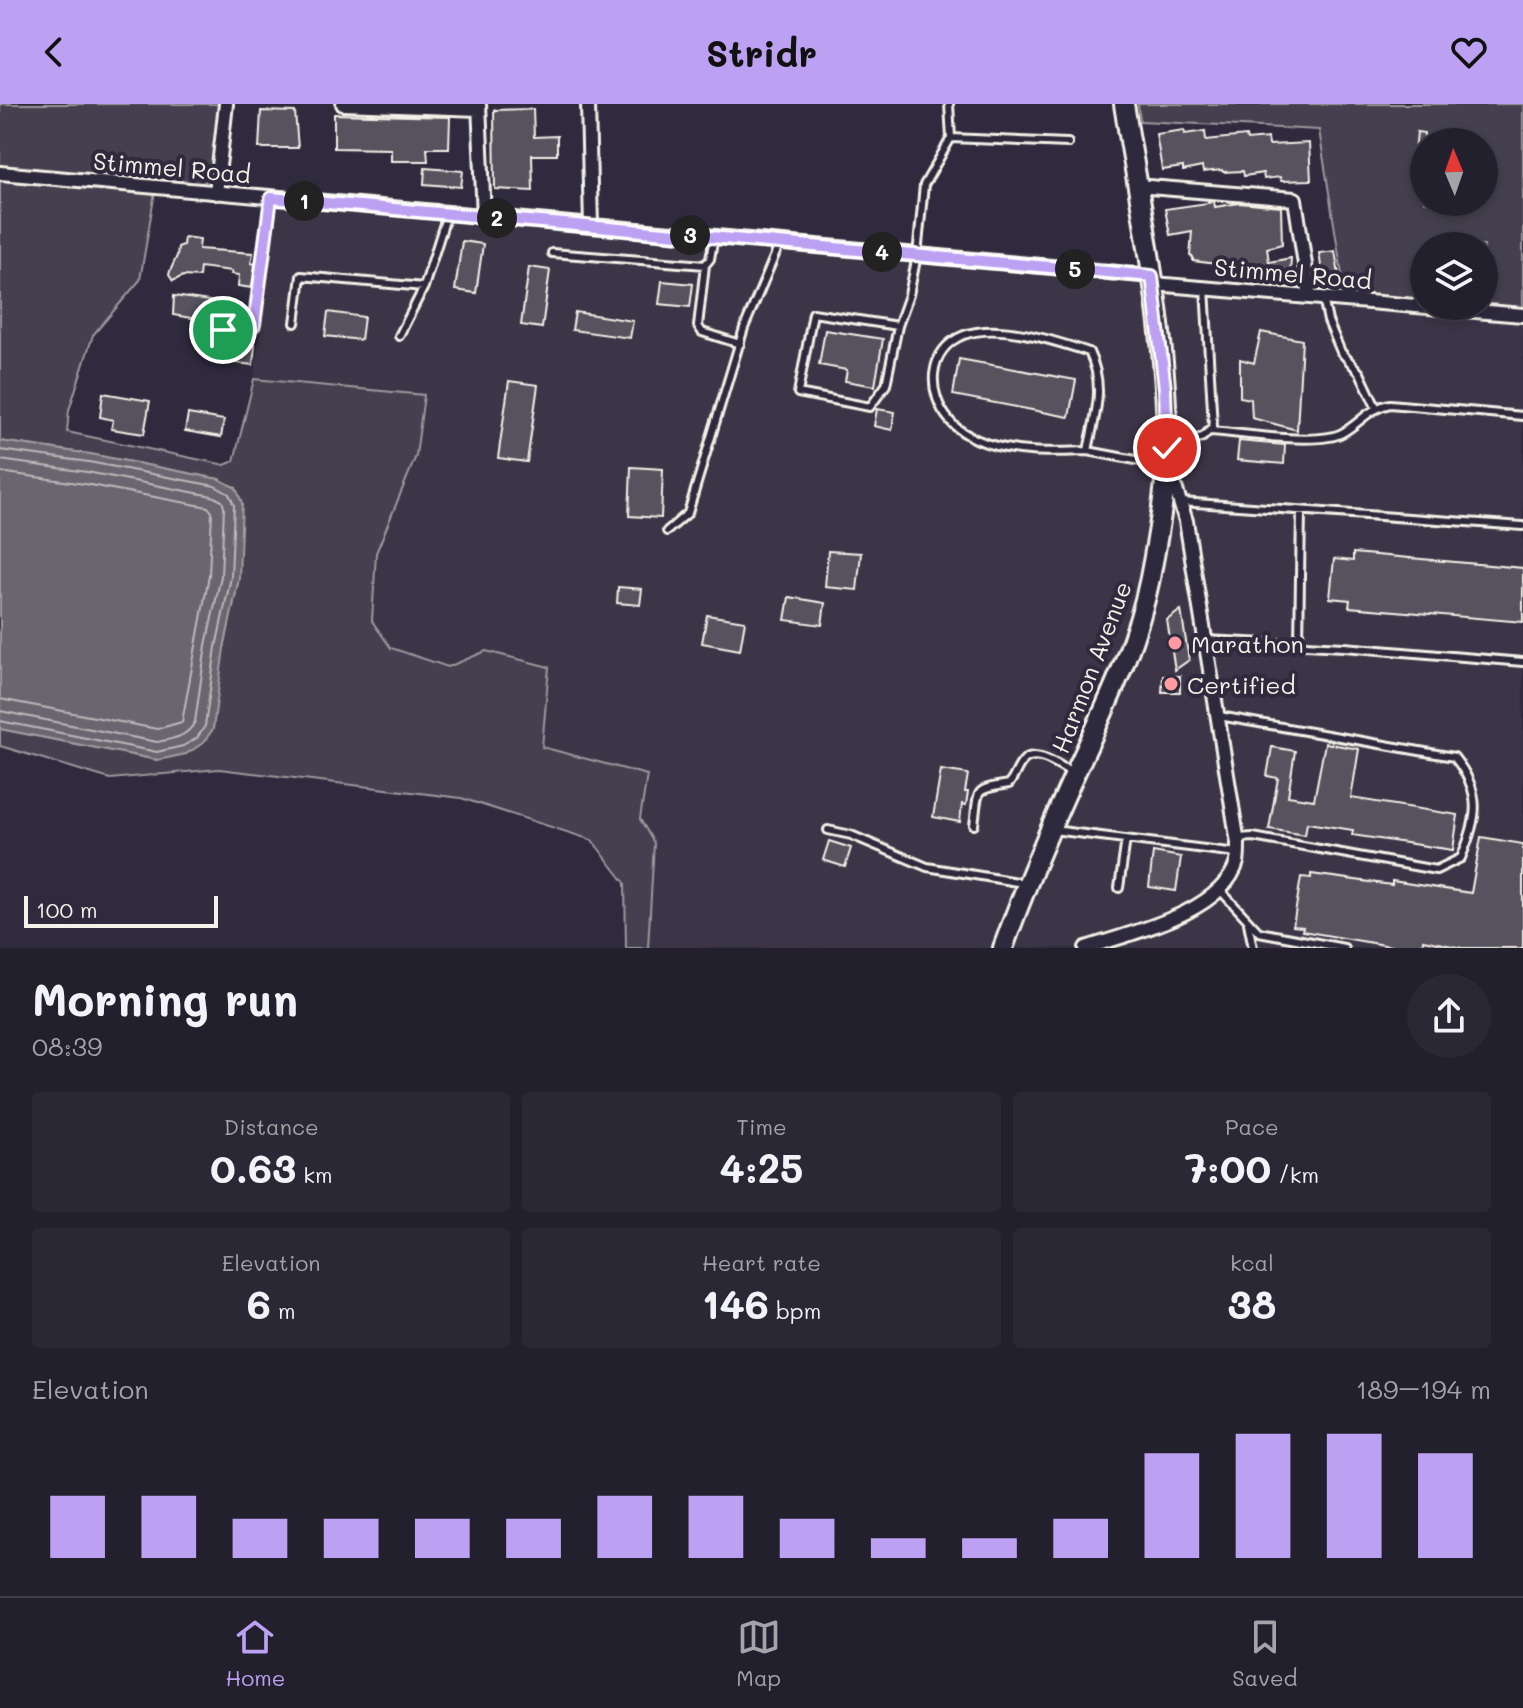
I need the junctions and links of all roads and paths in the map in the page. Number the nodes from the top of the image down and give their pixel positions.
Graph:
1 (226, 104) edge
2 (343, 104) edge
3 (588, 104) edge
4 (949, 104) edge
5 (1124, 104) edge
6 (479, 106) edge
7 (951, 138) junction
8 (1068, 143) dead end
9 (0, 173) edge
10 (1137, 186) junction
11 (216, 193) junction
12 (271, 198) junction
13 (447, 214) junction
14 (484, 217) junction
15 (591, 226) junction
16 (714, 237) junction
17 (780, 243) junction
18 (552, 253) dead end
19 (917, 255) junction
20 (705, 265) junction
21 (1153, 280) junction
22 (424, 287) junction
23 (1205, 288) junction
24 (1316, 297) junction
25 (1523, 315) edge
26 (295, 323) dead end
27 (898, 326) junction
28 (223, 330) dead end
29 (399, 336) dead end
30 (740, 344) junction
31 (1376, 407) junction
32 (1523, 416) edge
33 (1210, 431) junction
34 (1088, 451) junction
35 (1166, 461) junction
36 (1181, 502) junction
37 (1301, 511) junction
38 (1523, 526) edge
39 (667, 531) dead end
40 (1207, 640) junction
41 (1299, 644) junction
42 (1523, 662) edge
43 (1219, 716) junction
44 (1075, 774) junction
45 (974, 825) dead end
46 (828, 830) dead end
47 (1050, 830) junction
48 (1238, 838) junction
49 (1126, 839) junction
50 (1238, 853) junction
51 (1026, 884) junction
52 (1119, 888) dead end
53 (1220, 889) junction
54 (1247, 919) junction
55 (1118, 943) edge
56 (1306, 945) edge
57 (1003, 948) edge
58 (1086, 948) edge
59 (1253, 948) edge
60 (1344, 948) edge

1 - 11 street
2 - 6 street
3 - 15 street
4 - 7 lane
5 - 10 main road, Harmon Avenue
6 - 14 street
7 - 8 lane
7 - 19 lane
9 - 11 street, Stimmel Road
10 - 21 main road, Harmon Avenue
10 - 24 street
11 - 12 street, Stimmel Road
12 - 13 street, Stimmel Road
12 - 28 lane
13 - 14 street, Stimmel Road
13 - 22 lane
14 - 15 street, Stimmel Road
15 - 16 street, Stimmel Road
16 - 17 street, Stimmel Road
16 - 20 lane
17 - 19 street, Stimmel Road
17 - 30 lane
18 - 20 lane
19 - 21 street, Stimmel Road
19 - 27 lane
20 - 30 lane
21 - 23 street, Stimmel Road
21 - 35 main road, Harmon Avenue
22 - 26 lane
22 - 29 lane
23 - 24 street, Stimmel Road
23 - 33 lane
24 - 25 street, Stimmel Road
24 - 31 lane
27 - 27 lane
30 - 39 lane
31 - 32 lane
31 - 33 lane
33 - 35 lane
34 - 34 lane
34 - 35 lane
35 - 36 street
35 - 44 main road, Harmon Avenue
36 - 37 lane
36 - 40 street
37 - 38 lane
37 - 41 lane
40 - 41 lane
40 - 43 street
41 - 42 lane
43 - 48 street
43 - 48 lane
44 - 45 lane
44 - 47 main road, Harmon Avenue
46 - 51 lane
47 - 49 lane
47 - 51 main road, Harmon Avenue
48 - 50 street
49 - 50 lane
49 - 52 lane
50 - 53 street
51 - 57 main road, Harmon Avenue
53 - 54 lane
53 - 55 street
54 - 56 lane
54 - 59 lane
55 - 58 street
56 - 60 lane

